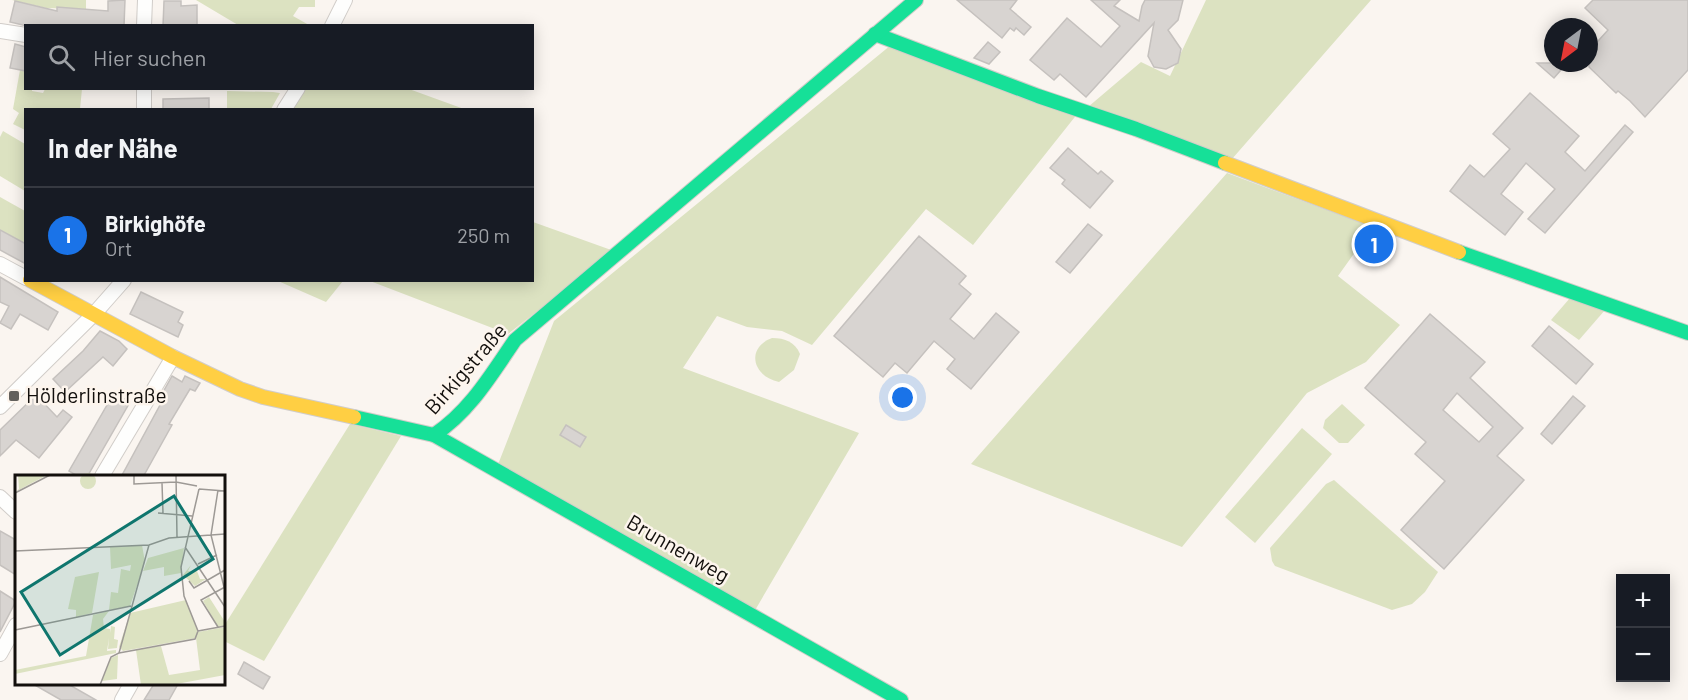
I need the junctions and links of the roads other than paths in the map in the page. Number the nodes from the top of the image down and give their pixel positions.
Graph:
1 (145, 0) edge
2 (345, 0) edge
3 (916, 0) edge
4 (144, 24) edge
5 (333, 24) edge
6 (0, 31) edge
7 (875, 34) junction
8 (24, 35) edge
9 (144, 90) edge
10 (297, 90) edge
11 (144, 108) edge
12 (285, 108) edge
13 (0, 264) edge
14 (24, 277) edge
15 (34, 282) edge
16 (122, 282) edge
17 (94, 314) junction
18 (1688, 333) edge
19 (173, 357) junction
20 (0, 407) edge
21 (434, 435) junction
22 (103, 475) edge
23 (0, 497) edge
24 (15, 511) edge
25 (15, 627) edge
26 (0, 654) edge
27 (130, 685) edge
28 (122, 700) edge
29 (901, 700) edge

1 - 4 street
2 - 5 street
3 - 7 street, Birkigstraße
6 - 8 street
7 - 18 street
7 - 21 street, Birkigstraße
9 - 11 street
10 - 12 street
13 - 14 street
15 - 17 street, Birkigstraße
16 - 17 street
17 - 19 street, Birkigstraße
17 - 20 street
19 - 21 street, Birkigstraße
19 - 22 street
21 - 29 street, Brunnenweg
23 - 24 street
25 - 26 street
27 - 28 street

